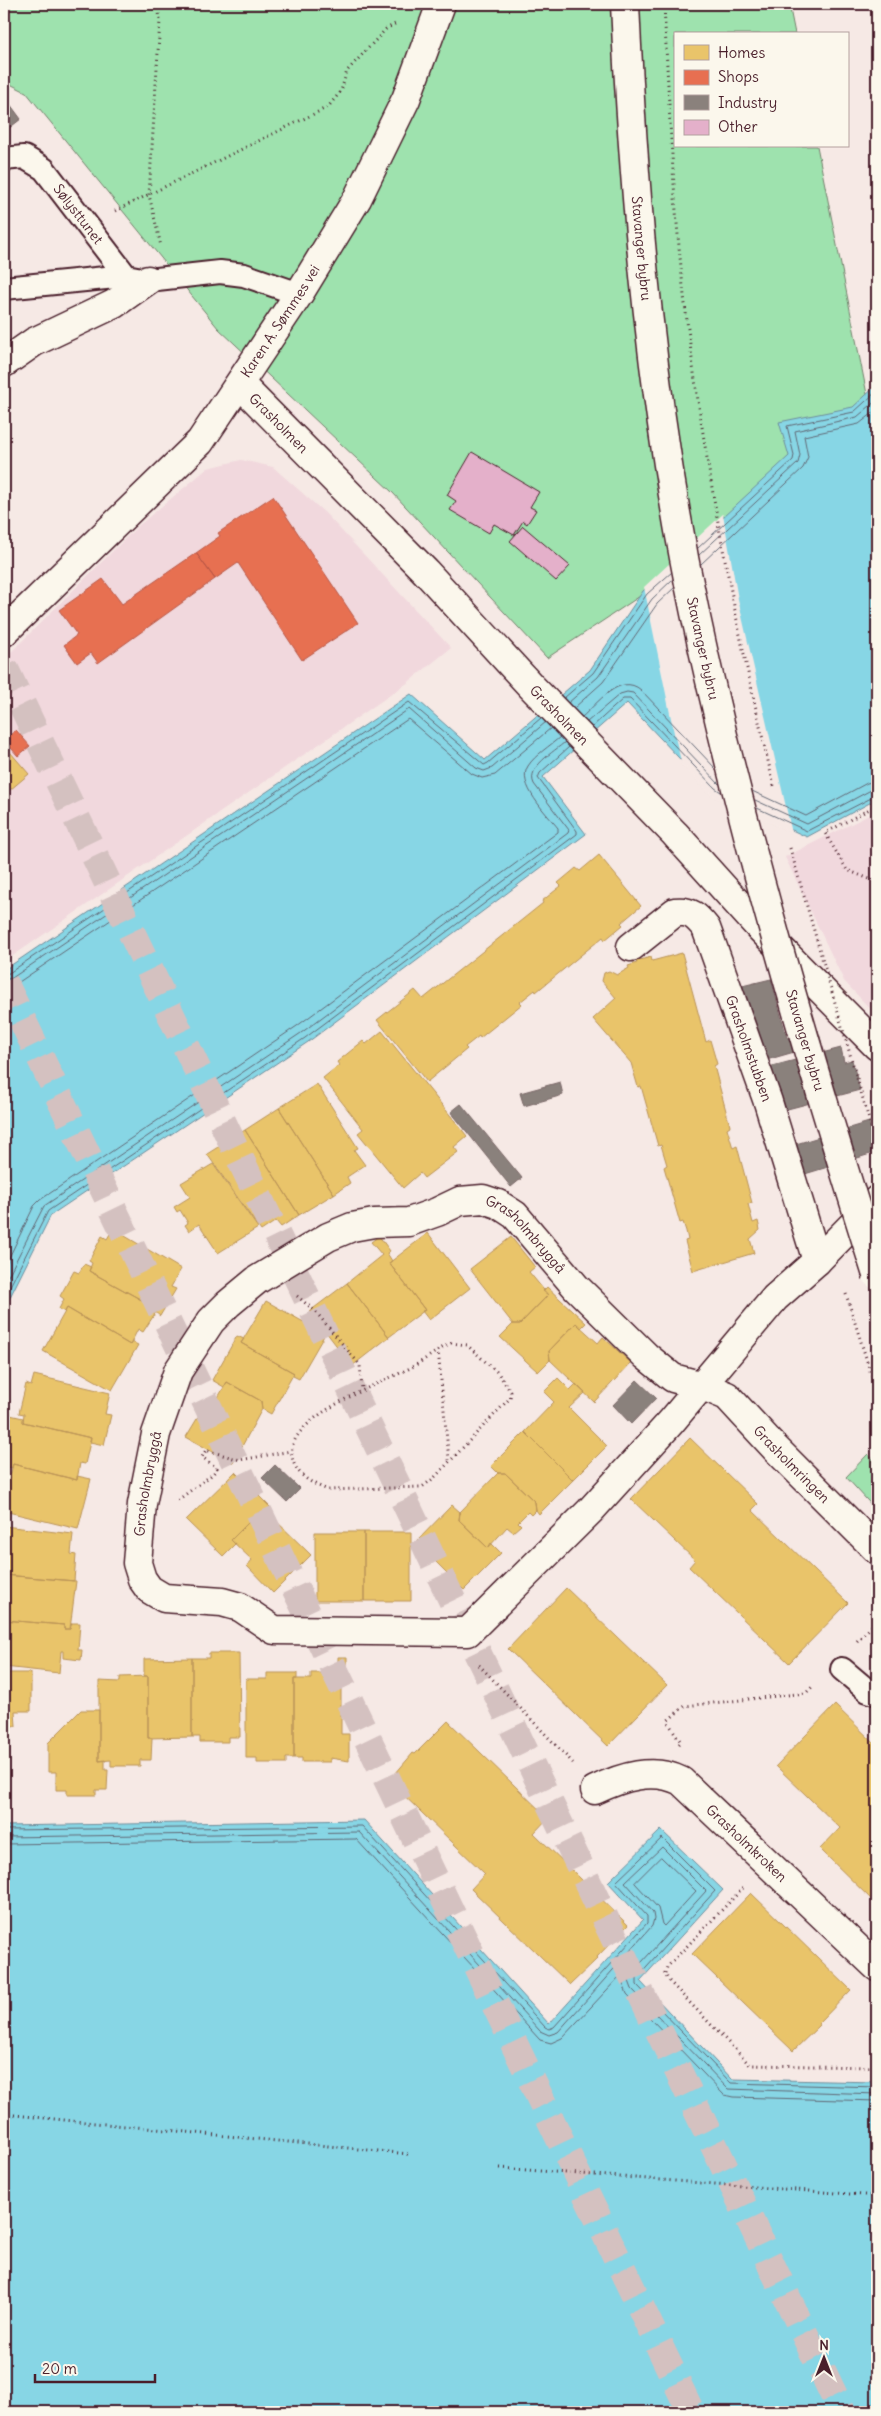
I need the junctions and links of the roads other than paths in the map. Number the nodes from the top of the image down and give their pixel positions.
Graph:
1 (440, 4) edge
2 (625, 4) edge
3 (4, 158) edge
4 (147, 278) junction
5 (4, 288) edge
6 (299, 294) junction
7 (4, 363) edge
8 (240, 384) junction
9 (4, 632) edge
10 (631, 947) dead end
11 (877, 1046) edge
12 (877, 1200) edge
13 (817, 1261) junction
14 (877, 1275) edge
15 (703, 1386) junction
16 (877, 1550) edge
17 (842, 1669) dead end
18 (877, 1694) edge
19 (595, 1790) road end
20 (877, 1967) edge

1 - 6 street, Karen A. Sømmes vei
2 - 14 street, Stavanger bybru, bridge
3 - 4 lane, Sølysttunet
4 - 5 lane
4 - 6 lane
4 - 7 street
6 - 8 street, Karen A. Sømmes vei
8 - 9 street, Karen A. Sømmes vei
8 - 11 street, Grasholmen
10 - 13 street, Grasholmstubben
12 - 13 street
13 - 15 street
15 - 15 street, Grasholmbryggå
15 - 16 street, Grasholmringen
17 - 18 lane
19 - 20 street, Grasholmkroken

